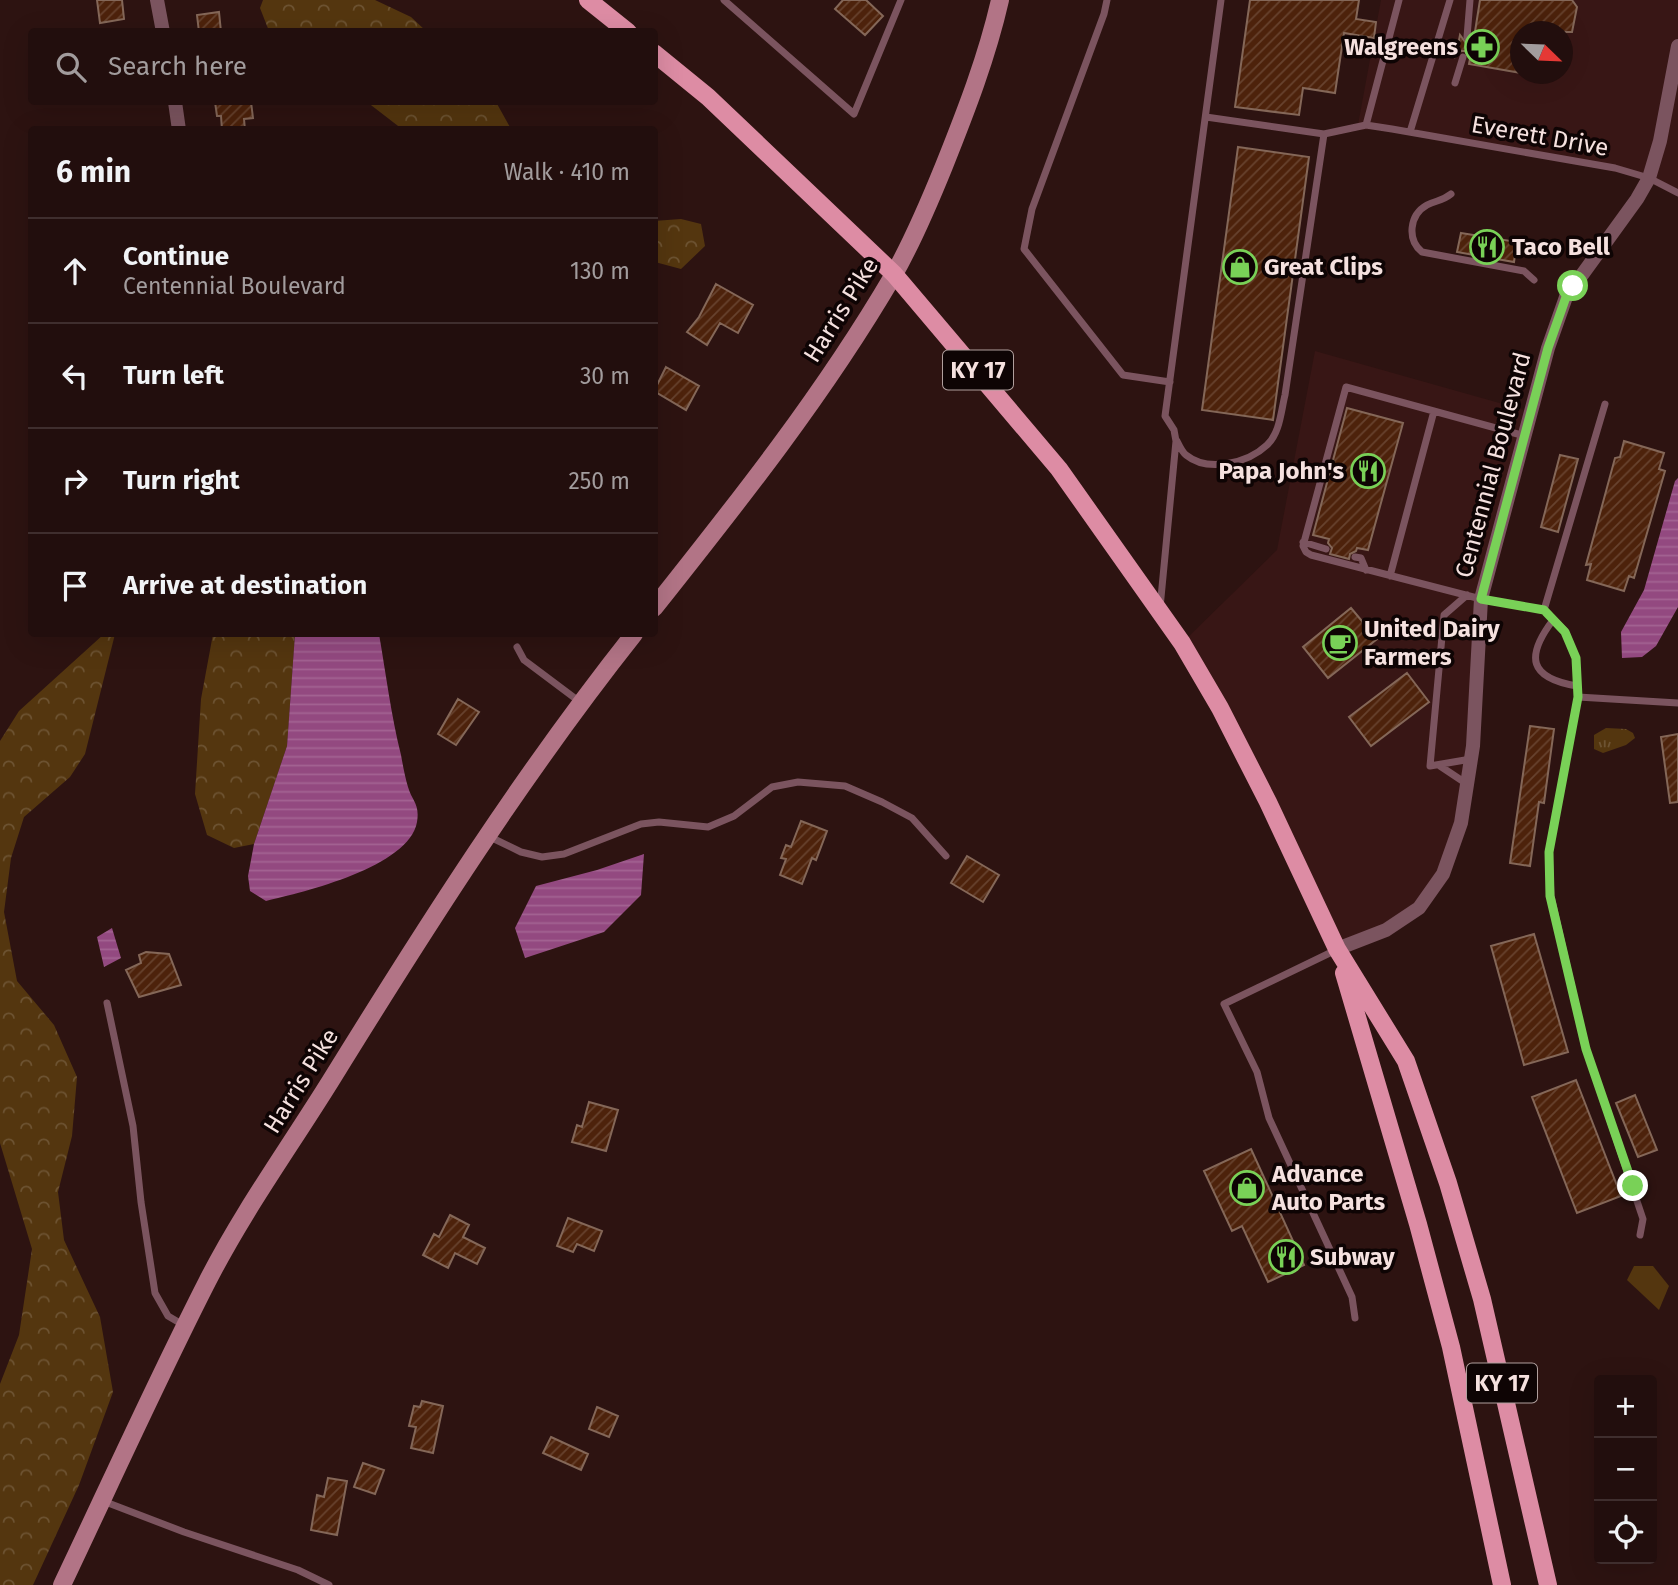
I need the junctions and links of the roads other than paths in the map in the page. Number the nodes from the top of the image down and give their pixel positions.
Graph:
1 (157, 0) edge
2 (587, 0) edge
3 (724, 0) edge
4 (901, 0) edge
5 (1000, 0) edge
6 (1107, 0) edge
7 (1221, 0) edge
8 (1399, 0) edge
9 (1450, 0) edge
10 (1470, 0) edge
11 (162, 28) edge
12 (623, 28) edge
13 (1467, 37) dead end
14 (1678, 46) edge
15 (658, 56) edge
16 (1463, 57) dead end
17 (1455, 83) dead end
18 (175, 105) edge
19 (1206, 117) junction
20 (1366, 125) junction
21 (178, 126) edge
22 (1410, 132) junction
23 (1324, 134) junction
24 (1649, 178) junction
25 (1678, 192) edge
26 (1451, 194) dead end
27 (894, 274) junction
28 (1534, 280) dead end
29 (1170, 382) junction
30 (1605, 404) dead end
31 (1434, 411) junction
32 (1525, 436) junction
33 (1177, 441) junction
34 (1303, 542) junction
35 (1326, 549) dead end
36 (1355, 557) dead end
37 (1366, 570) junction
38 (1390, 576) junction
39 (1474, 597) junction
40 (658, 603) edge
41 (1160, 609) junction
42 (1544, 610) junction
43 (1553, 620) junction
44 (632, 637) edge
45 (517, 647) dead end
46 (1577, 686) junction
47 (1578, 697) junction
48 (580, 703) junction
49 (1678, 703) edge
50 (1471, 759) junction
51 (1440, 766) junction
52 (1467, 784) junction
53 (487, 836) junction
54 (946, 856) dead end
55 (1337, 949) junction
56 (107, 1003) dead end
57 (1640, 1235) dead end
58 (1355, 1318) dead end
59 (185, 1326) junction
60 (103, 1500) junction
61 (62, 1585) edge
62 (329, 1585) edge
63 (1502, 1585) edge
64 (1548, 1585) edge

1 - 11 street
2 - 12 main road
3 - 4 lane
5 - 27 main road, Harris Pike
6 - 29 lane
7 - 19 lane
8 - 20 lane
9 - 22 lane
10 - 13 lane
14 - 24 street, Centennial Boulevard
15 - 27 main road, KY 17
16 - 17 lane
18 - 21 street
19 - 23 lane
19 - 29 lane
20 - 22 lane, Everett Drive
20 - 23 lane
22 - 24 lane, Everett Drive
23 - 33 lane
24 - 25 lane, Everett Drive
24 - 32 street, Centennial Boulevard
26 - 28 lane
27 - 40 main road, Harris Pike
27 - 41 main road, KY 17
29 - 33 lane
30 - 42 lane
31 - 32 lane
31 - 34 lane
31 - 38 lane
32 - 39 street, Centennial Boulevard
33 - 41 lane
34 - 35 lane
34 - 37 lane
36 - 37 lane
37 - 38 lane
38 - 39 lane
39 - 42 lane
39 - 50 street, Centennial Boulevard
39 - 51 lane
41 - 55 main road, KY 17
42 - 43 lane
43 - 46 lane
43 - 46 lane
44 - 48 main road, Harris Pike
45 - 48 lane
46 - 47 lane
47 - 49 lane
47 - 57 lane
48 - 53 main road, Harris Pike
50 - 51 lane
50 - 52 street, Centennial Boulevard
51 - 52 lane
52 - 55 street, Centennial Boulevard
53 - 54 lane
53 - 59 main road, Harris Pike
55 - 58 lane
55 - 63 main road, KY 17
55 - 64 main road, KY 17
56 - 59 lane
59 - 60 main road, Harris Pike
60 - 61 main road, Harris Pike
60 - 62 lane

